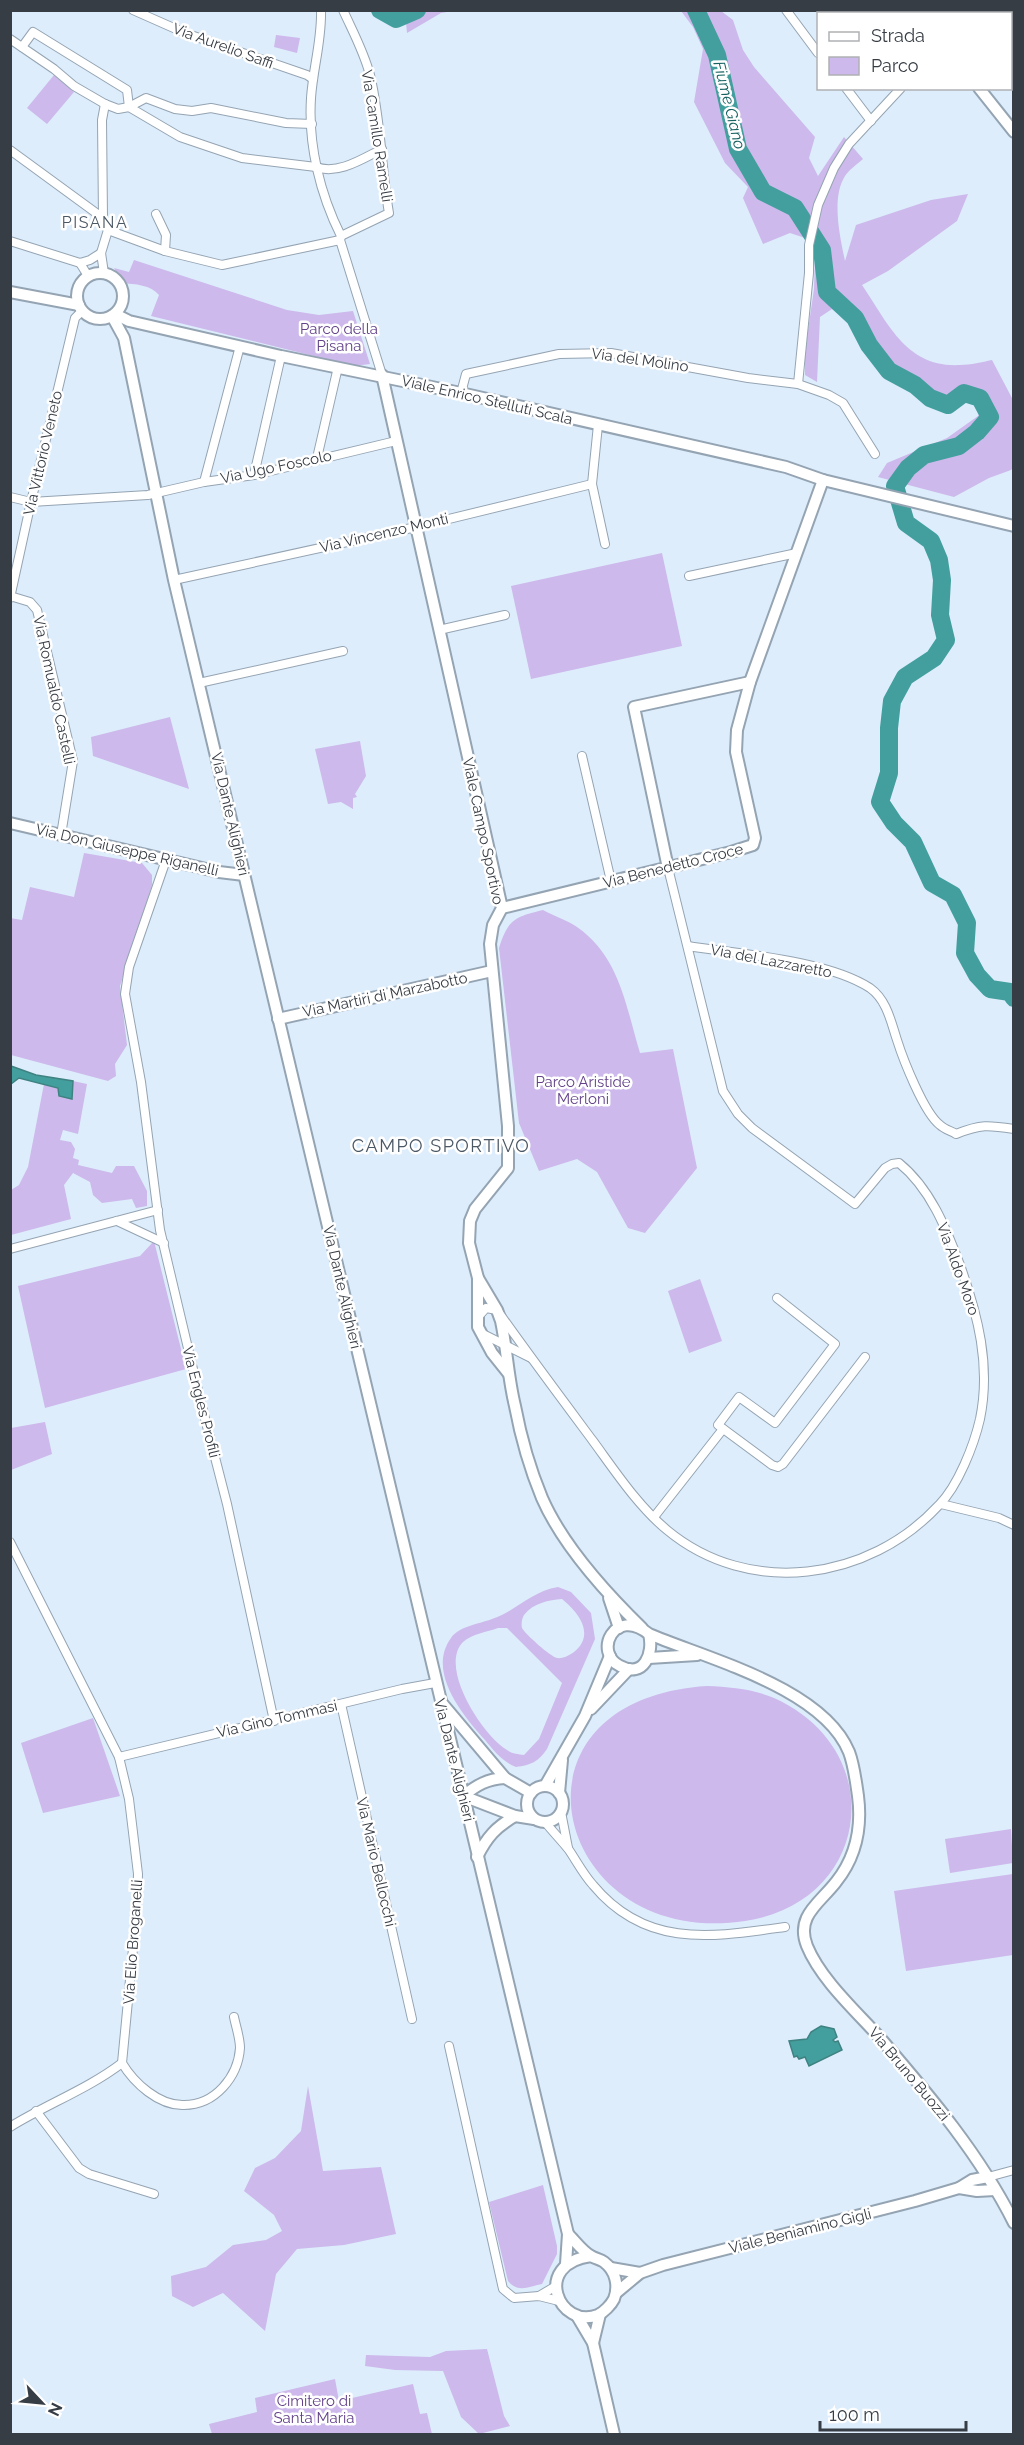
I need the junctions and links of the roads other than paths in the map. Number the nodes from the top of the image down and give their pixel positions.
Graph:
1 (133, 10) edge
2 (321, 10) edge
3 (343, 10) edge
4 (786, 10) edge
5 (10, 39) edge
6 (22, 47) junction
7 (817, 50) edge
8 (313, 79) junction
9 (848, 90) edge
10 (899, 90) edge
11 (981, 90) edge
12 (105, 104) junction
13 (129, 107) junction
14 (871, 121) junction
15 (312, 124) junction
16 (1014, 132) edge
17 (382, 149) junction
18 (10, 150) edge
19 (316, 167) junction
20 (156, 214) dead end
21 (103, 218) junction
22 (108, 230) junction
23 (341, 238) junction
24 (10, 241) edge
25 (165, 251) junction
26 (101, 253) junction
27 (80, 263) junction
28 (104, 273) junction
29 (88, 276) junction
30 (10, 292) edge
31 (79, 304) junction
32 (122, 304) junction
33 (111, 316) junction
34 (137, 321) junction
35 (124, 338) junction
36 (240, 346) junction
37 (281, 356) junction
38 (338, 367) junction
39 (382, 375) junction
40 (798, 384) junction
41 (461, 393) junction
42 (598, 425) junction
43 (396, 441) junction
44 (875, 454) dead end
45 (317, 458) junction
46 (254, 475) junction
47 (823, 480) junction
48 (204, 482) junction
49 (592, 484) junction
50 (156, 493) junction
51 (10, 498) edge
52 (31, 502) junction
53 (1014, 526) edge
54 (416, 527) junction
55 (605, 544) dead end
56 (796, 554) junction
57 (689, 576) dead end
58 (174, 580) junction
59 (11, 597) edge
60 (506, 615) dead end
61 (439, 630) junction
62 (343, 651) dead end
63 (750, 682) junction
64 (199, 683) junction
65 (582, 756) dead end
66 (10, 823) edge
67 (61, 835) junction
68 (166, 860) junction
69 (668, 868) junction
70 (244, 875) junction
71 (611, 882) junction
72 (502, 908) junction
73 (688, 946) junction
74 (492, 971) junction
75 (278, 1019) junction
76 (1014, 1129) edge
77 (158, 1210) junction
78 (117, 1221) junction
79 (164, 1243) junction
80 (10, 1249) edge
81 (478, 1278) junction
82 (777, 1298) dead end
83 (497, 1310) junction
84 (477, 1319) junction
85 (481, 1333) junction
86 (505, 1345) junction
87 (865, 1357) dead end
88 (532, 1359) junction
89 (508, 1373) junction
90 (723, 1428) junction
91 (940, 1504) junction
92 (654, 1517) junction
93 (1014, 1525) edge
94 (10, 1542) edge
95 (608, 1595) junction
96 (619, 1628) junction
97 (646, 1631) junction
98 (699, 1655) junction
99 (610, 1656) junction
100 (649, 1658) junction
101 (629, 1669) junction
102 (435, 1683) junction
103 (439, 1700) junction
104 (341, 1704) junction
105 (585, 1716) junction
106 (274, 1720) junction
107 (562, 1756) junction
108 (119, 1757) junction
109 (505, 1778) junction
110 (545, 1786) junction
111 (531, 1793) junction
112 (559, 1793) junction
113 (463, 1796) junction
114 (561, 1812) junction
115 (515, 1816) junction
116 (534, 1818) junction
117 (545, 1822) junction
118 (569, 1850) junction
119 (477, 1857) junction
120 (785, 1927) dead end
121 (234, 2017) dead end
122 (412, 2019) dead end
123 (449, 2046) dead end
124 (122, 2063) junction
125 (36, 2111) junction
126 (10, 2127) edge
127 (1014, 2170) edge
128 (988, 2177) junction
129 (959, 2188) junction
130 (995, 2190) junction
131 (153, 2194) dead end
132 (1014, 2223) edge
133 (568, 2234) junction
134 (591, 2256) junction
135 (566, 2264) junction
136 (611, 2268) junction
137 (640, 2273) junction
138 (556, 2286) junction
139 (616, 2293) junction
140 (538, 2296) junction
141 (559, 2301) junction
142 (600, 2314) junction
143 (577, 2316) junction
144 (593, 2343) junction
145 (615, 2434) edge

1 - 8 street, Via Aurelio Saffi
2 - 8 street
3 - 17 street, Via Camillo Ramelli
4 - 7 street
5 - 6 street
6 - 12 street
6 - 13 street
8 - 15 street
9 - 14 street
10 - 14 street
11 - 16 street
12 - 13 street
12 - 21 street
13 - 15 street
13 - 19 street
14 - 40 street
15 - 19 street
17 - 19 street
17 - 23 street, Via Camillo Ramelli
18 - 21 street
19 - 23 street
20 - 25 street
21 - 22 street
22 - 25 street
22 - 26 street
23 - 25 street
23 - 39 street
24 - 27 street
26 - 27 street
26 - 28 street
27 - 29 street
28 - 29 street
28 - 32 street
29 - 31 street
30 - 31 street
31 - 33 street
31 - 52 street, Via Vittorio Veneto
32 - 33 street
32 - 34 street
33 - 34 street, Viale Enrico Stelluti Scala
33 - 35 street, Via Dante Alighieri
34 - 35 street
34 - 36 street, Viale Enrico Stelluti Scala
35 - 50 street, Via Dante Alighieri
36 - 37 street, Viale Enrico Stelluti Scala
36 - 48 street
37 - 38 street, Viale Enrico Stelluti Scala
37 - 46 street
38 - 39 street, Viale Enrico Stelluti Scala
38 - 45 street
39 - 41 street, Viale Enrico Stelluti Scala
39 - 43 street, Viale Campo Sportivo
40 - 41 street, Via del Molino
40 - 44 street, Via del Molino
41 - 42 street, Viale Enrico Stelluti Scala
42 - 47 street, Viale Enrico Stelluti Scala
42 - 49 street
43 - 45 street, Via Ugo Foscolo
43 - 54 street, Viale Campo Sportivo
45 - 46 street, Via Ugo Foscolo
46 - 48 street, Via Ugo Foscolo
47 - 53 street, Viale Enrico Stelluti Scala
47 - 56 street, Via Benedetto Croce
48 - 50 street, Via Ugo Foscolo
49 - 54 street, Via Vincenzo Monti
49 - 55 street
50 - 52 street, Via Ugo Foscolo
50 - 58 street, Via Dante Alighieri
51 - 52 street, Via Ugo Foscolo
52 - 59 street, Via Vittorio Veneto
54 - 58 street, Via Vincenzo Monti
54 - 61 street, Viale Campo Sportivo
56 - 57 street
56 - 63 street, Via Benedetto Croce
58 - 64 street, Via Dante Alighieri
59 - 67 street, Via Romualdo Castelli
60 - 61 street
61 - 72 street, Viale Campo Sportivo
62 - 64 street
63 - 69 street, Via Benedetto Croce
63 - 69 street
64 - 70 street, Via Dante Alighieri
65 - 71 street
66 - 67 street, Via Don Giuseppe Riganelli
67 - 68 street, Via Don Giuseppe Riganelli
68 - 70 street, Via Don Giuseppe Riganelli
68 - 77 street, Via Engles Profili
69 - 71 street, Via Benedetto Croce
69 - 73 street, Via Aldo Moro
70 - 75 street, Via Dante Alighieri
71 - 72 street, Via Benedetto Croce
72 - 74 street, Viale Campo Sportivo
73 - 76 street, Via del Lazzaretto
73 - 91 street, Via Aldo Moro
74 - 75 street, Via Martiri di Marzabotto
74 - 81 street, Viale Campo Sportivo
75 - 102 street, Via Dante Alighieri
77 - 78 street
77 - 79 street, Via Engles Profili
78 - 79 street
78 - 80 street
79 - 106 street, Via Engles Profili
81 - 83 street, Viale Campo Sportivo
81 - 84 street, Viale Campo Sportivo
82 - 90 street
83 - 84 street
83 - 86 street, Viale Campo Sportivo
83 - 88 street, Via Aldo Moro
84 - 85 street, Viale Campo Sportivo
85 - 86 street
85 - 89 street, Viale Campo Sportivo
86 - 88 street, Via Aldo Moro
86 - 89 street, Viale Campo Sportivo
87 - 90 street
88 - 92 street, Via Aldo Moro
89 - 95 street, Viale Campo Sportivo
90 - 92 street
91 - 92 street, Via Aldo Moro
91 - 93 street
94 - 108 street, Via Elio Broganelli
95 - 96 street, Viale Campo Sportivo
95 - 97 street, Viale Campo Sportivo
96 - 97 street
96 - 99 street
97 - 98 street
97 - 100 street
98 - 100 street
98 - 128 street, Via Bruno Buozzi
99 - 101 street
99 - 105 street
100 - 101 street
101 - 105 street
102 - 103 street, Via Dante Alighieri
102 - 104 street, Via Gino Tommasi
103 - 109 street
103 - 113 street, Via Dante Alighieri
104 - 106 street, Via Gino Tommasi
104 - 122 street, Via Mario Bellocchi
105 - 107 street
106 - 108 street, Via Gino Tommasi
107 - 110 street
107 - 112 street
108 - 124 street, Via Elio Broganelli
109 - 111 street
109 - 113 street
110 - 111 street
110 - 112 street
111 - 116 street
112 - 114 street
113 - 115 street
113 - 119 street, Via Dante Alighieri
114 - 117 street
114 - 118 street
115 - 116 street
115 - 119 street
116 - 117 street
117 - 118 street
118 - 120 street
119 - 133 street, Via Dante Alighieri
121 - 124 street
123 - 140 street
124 - 125 street
125 - 126 street
125 - 131 street
127 - 128 street
128 - 129 street, Viale Beniamino Gigli
128 - 130 street, Via Bruno Buozzi
129 - 130 street, Viale Beniamino Gigli
129 - 137 street, Viale Beniamino Gigli
130 - 132 street, Via Bruno Buozzi
133 - 134 street
133 - 135 street, Via Dante Alighieri
134 - 135 street
134 - 136 street
135 - 138 street, Via Dante Alighieri
136 - 137 street, Viale Beniamino Gigli
136 - 139 street
137 - 139 street, Viale Beniamino Gigli
138 - 140 street
138 - 141 street
139 - 142 street
140 - 141 street
141 - 143 street
142 - 143 street
142 - 144 street
143 - 144 street
144 - 145 street

